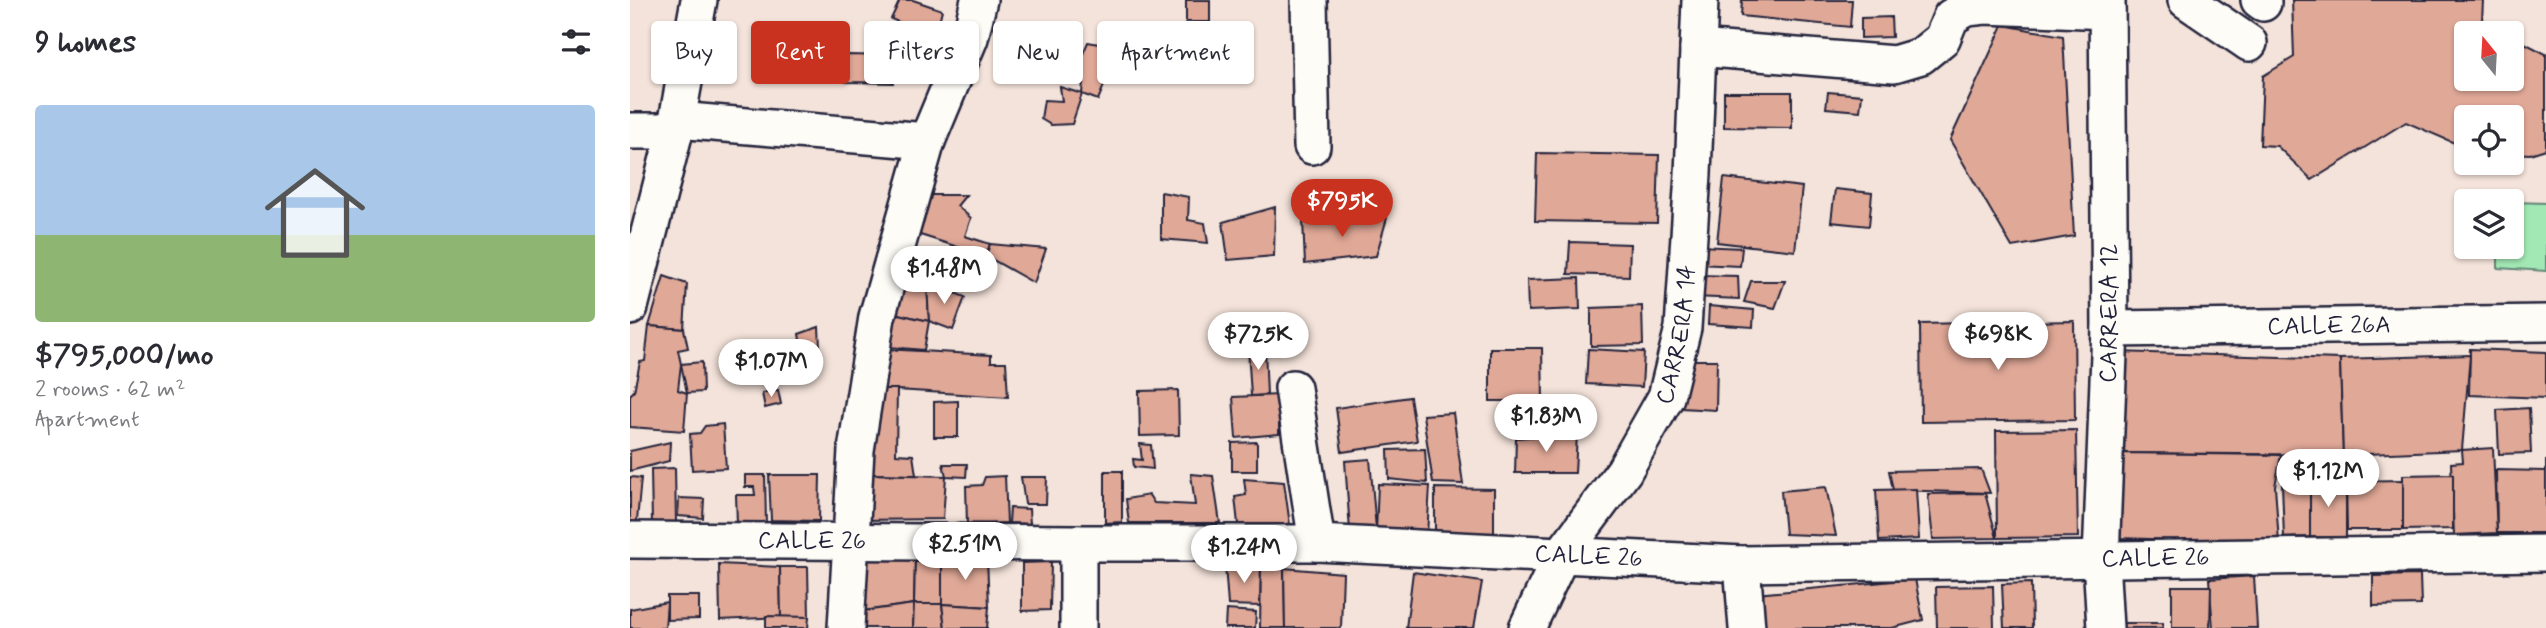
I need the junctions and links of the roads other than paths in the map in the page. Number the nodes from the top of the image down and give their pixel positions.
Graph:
1 (699, 0) edge
2 (979, 0) edge
3 (1308, 0) edge
4 (1699, 0) edge
5 (2186, 0) edge
6 (2107, 5) edge
7 (2249, 43) dead end
8 (1698, 48) junction
9 (676, 125) junction
10 (630, 131) edge
11 (927, 141) junction
12 (1312, 146) dead end
13 (630, 307) edge
14 (2546, 323) edge
15 (2110, 329) junction
16 (1293, 388) dead end
17 (630, 540) edge
18 (849, 542) junction
19 (1317, 543) junction
20 (1078, 544) junction
21 (2546, 553) edge
22 (1561, 556) junction
23 (2101, 559) junction
24 (1742, 564) junction
25 (846, 628) edge
26 (1078, 628) edge
27 (1527, 628) edge
28 (1747, 628) edge
29 (2105, 628) edge

1 - 9 street
2 - 11 street
3 - 12 street
4 - 8 street, CARRERA 14
5 - 7 street
6 - 8 street
6 - 15 street, CARRERA 12
8 - 22 street, CARRERA 14
9 - 10 street
9 - 11 street
9 - 13 street
11 - 18 street
14 - 15 street, CALLE 26A
15 - 23 street, CARRERA 12
16 - 19 street
17 - 18 street, CALLE 26
18 - 20 street, CALLE 26
18 - 25 street
19 - 20 street, CALLE 26
19 - 22 street, CALLE 26
20 - 26 street
21 - 23 street, CALLE 26
22 - 24 street, CALLE 26
22 - 27 street, CARRERA 14
23 - 24 street, CALLE 26
23 - 29 street, CARRERA 12
24 - 28 street

